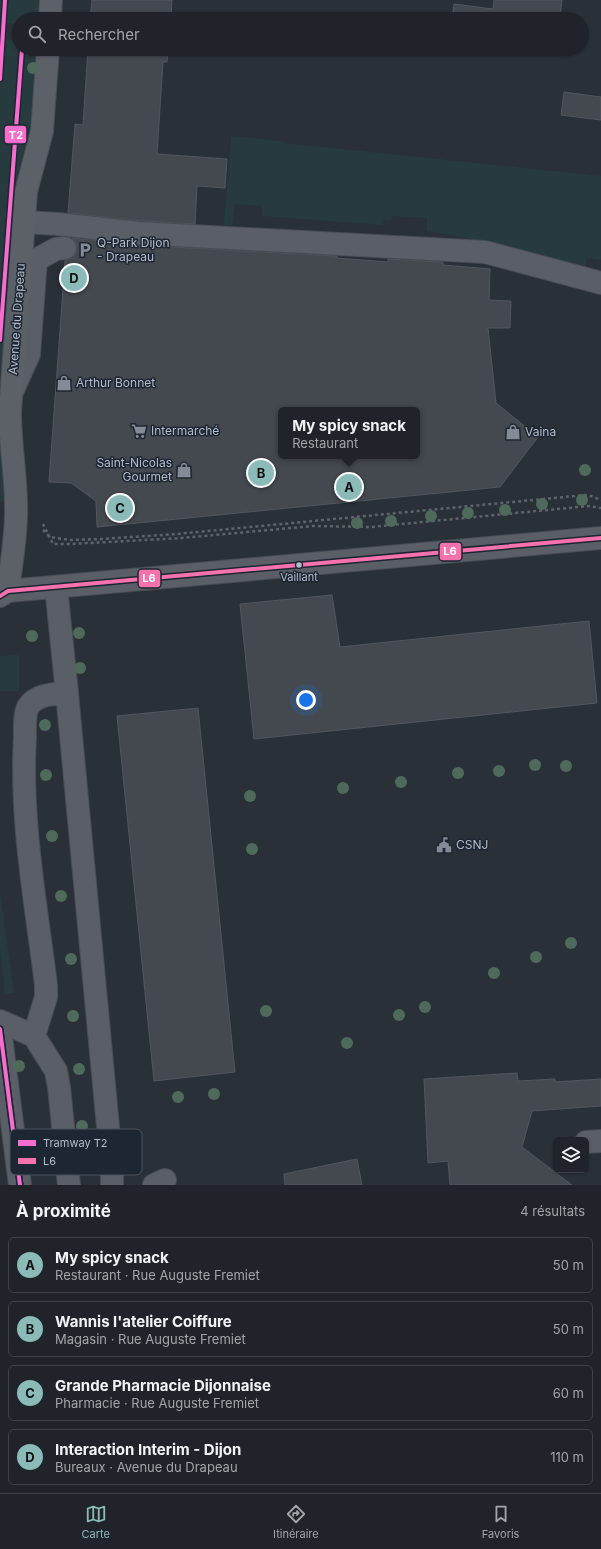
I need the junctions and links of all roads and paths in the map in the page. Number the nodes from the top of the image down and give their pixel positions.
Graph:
1 (52, 0) edge
2 (51, 12) edge
3 (47, 56) edge
4 (24, 222) junction
5 (66, 248) dead end
6 (601, 283) edge
7 (12, 393) junction
8 (601, 500) edge
9 (601, 508) edge
10 (15, 520) junction
11 (43, 524) dead end
12 (50, 537) junction
13 (601, 538) edge
14 (56, 587) junction
15 (2, 595) edge
16 (67, 693) junction
17 (0, 1021) edge
18 (0, 1029) edge
19 (34, 1036) junction
20 (13, 1129) edge
21 (63, 1129) edge
22 (108, 1129) edge
23 (601, 1141) edge
24 (589, 1142) edge
25 (0, 1148) edge
26 (19, 1175) edge
27 (68, 1175) edge
28 (112, 1175) edge
29 (4, 1185) edge
30 (20, 1185) edge
31 (69, 1185) edge
32 (112, 1185) edge

1 - 2 main road
3 - 4 main road, Avenue du Drapeau
4 - 6 street
4 - 7 main road, Avenue du Drapeau
5 - 7 street
7 - 10 main road, Avenue du Drapeau
8 - 12 path
9 - 12 path
10 - 12 path
10 - 15 main road, Avenue du Drapeau
11 - 12 path
13 - 14 street
14 - 15 street
14 - 16 street
16 - 19 street
16 - 22 street
17 - 19 street
18 - 20 street
19 - 21 street
23 - 24 street
25 - 29 street
26 - 30 street
27 - 31 street
28 - 32 street

